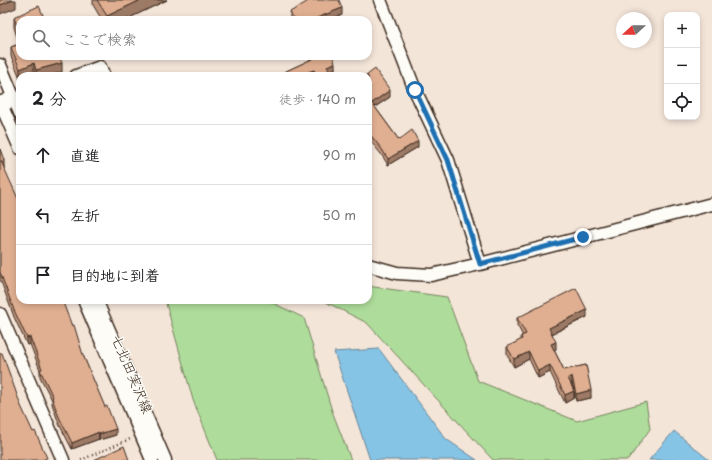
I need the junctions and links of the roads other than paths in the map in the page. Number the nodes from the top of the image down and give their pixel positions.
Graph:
1 (380, 0) edge
2 (0, 65) edge
3 (87, 72) edge
4 (102, 72) edge
5 (7, 101) edge
6 (16, 109) edge
7 (16, 134) edge
8 (712, 204) edge
9 (480, 264) junction
10 (372, 266) edge
11 (86, 304) edge
12 (98, 304) edge
13 (0, 314) edge
14 (63, 460) edge
15 (152, 460) edge
16 (165, 460) edge

1 - 9 street
2 - 5 street
3 - 4 street
5 - 6 street
5 - 7 street
8 - 9 street
9 - 10 street
11 - 15 street, 七北田実沢線
12 - 16 street
13 - 14 street

